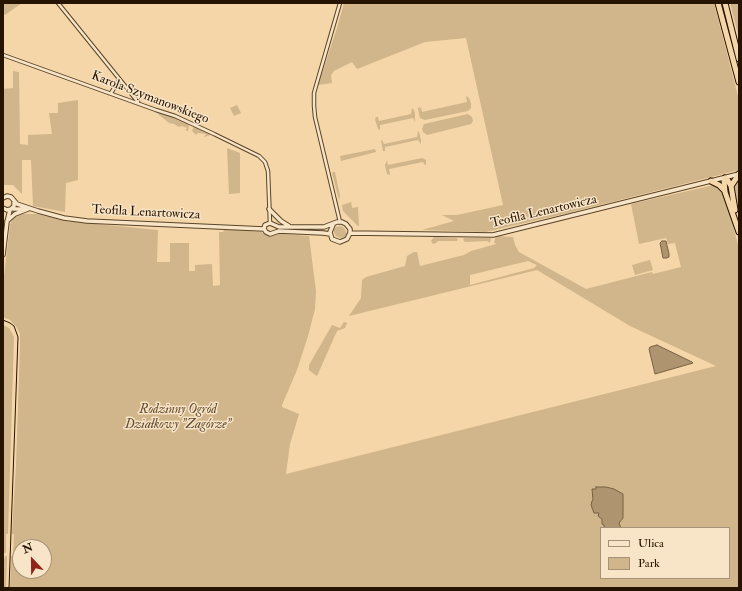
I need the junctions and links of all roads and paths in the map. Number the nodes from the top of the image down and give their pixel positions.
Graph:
1 (58, 3) edge
2 (340, 3) edge
3 (718, 3) edge
4 (725, 3) edge
5 (3, 54) edge
6 (739, 59) edge
7 (119, 80) junction
8 (739, 82) edge
9 (111, 93) junction
10 (139, 104) junction
11 (739, 174) edge
12 (725, 178) junction
13 (711, 181) junction
14 (731, 186) junction
15 (725, 192) junction
16 (3, 198) edge
17 (14, 202) junction
18 (269, 208) junction
19 (4, 209) edge
20 (11, 209) junction
21 (28, 209) junction
22 (7, 222) junction
23 (340, 222) junction
24 (270, 223) junction
25 (737, 223) junction
26 (333, 225) junction
27 (275, 226) junction
28 (290, 226) junction
29 (264, 229) junction
30 (275, 232) junction
31 (739, 232) edge
32 (350, 233) junction
33 (330, 234) junction
34 (3, 255) edge

1 - 7 street
2 - 23 street
3 - 8 highway
4 - 6 highway
5 - 9 street, Karola Szymanowskiego
7 - 9 street
7 - 10 street
9 - 10 street, Karola Szymanowskiego
10 - 18 street, Karola Szymanowskiego
11 - 12 street, Teofila Lenartowicza
11 - 14 highway
12 - 13 street, Teofila Lenartowicza
12 - 14 highway
12 - 15 highway
13 - 15 highway
13 - 32 street, Teofila Lenartowicza
14 - 25 highway
15 - 25 highway
16 - 17 street, Teofila Lenartowicza
17 - 20 street
17 - 21 street, Teofila Lenartowicza
18 - 24 street, Karola Szymanowskiego
18 - 28 street
19 - 20 street, Teofila Lenartowicza
19 - 22 street
20 - 21 street, Teofila Lenartowicza
20 - 22 street
21 - 22 street
21 - 29 street, Teofila Lenartowicza
22 - 34 street
23 - 26 street
23 - 32 street
24 - 27 street
24 - 29 street
25 - 31 highway
26 - 28 street
26 - 33 street
27 - 28 street
27 - 30 street
29 - 30 street
30 - 33 street
32 - 33 street

